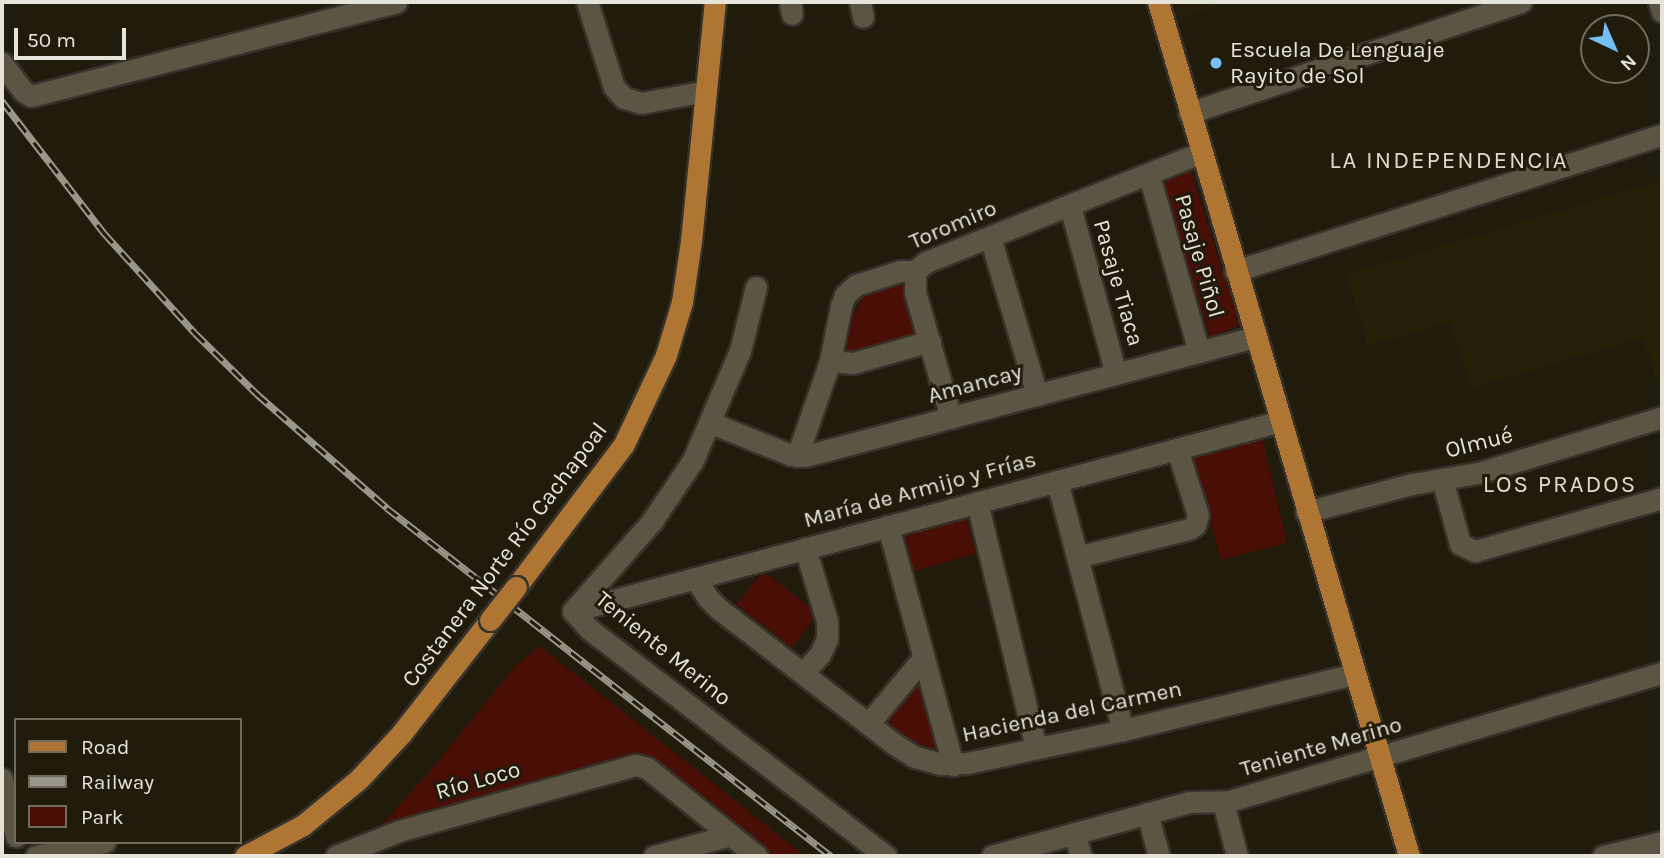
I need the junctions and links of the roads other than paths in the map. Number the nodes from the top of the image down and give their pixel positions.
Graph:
1 (396, 2) edge
2 (587, 2) edge
3 (715, 2) edge
4 (1158, 2) edge
5 (1521, 2) edge
6 (1659, 2) edge
7 (1662, 12) edge
8 (2, 64) edge
9 (706, 91) junction
10 (1189, 113) junction
11 (1662, 135) edge
12 (1200, 153) junction
13 (1149, 175) junction
14 (1070, 206) junction
15 (990, 237) junction
16 (915, 271) junction
17 (1235, 271) junction
18 (756, 287) dead end
19 (1255, 337) junction
20 (930, 341) junction
21 (1199, 352) junction
22 (830, 361) junction
23 (1116, 374) junction
24 (1037, 395) junction
25 (1662, 417) edge
26 (951, 418) junction
27 (1281, 421) junction
28 (711, 423) junction
29 (1177, 449) junction
30 (797, 456) junction
31 (1442, 479) junction
32 (1057, 481) junction
33 (1662, 498) edge
34 (977, 502) junction
35 (1306, 512) junction
36 (888, 526) junction
37 (805, 548) junction
38 (1077, 557) junction
39 (695, 578) junction
40 (572, 611) junction
41 (924, 657) junction
42 (803, 673) junction
43 (1662, 673) edge
44 (1355, 674) junction
45 (868, 724) junction
46 (1123, 730) junction
47 (1036, 748) junction
48 (1380, 757) junction
49 (953, 765) junction
50 (2, 781) edge
51 (1223, 802) junction
52 (1147, 813) junction
53 (14, 828) edge
54 (1074, 833) junction
55 (730, 835) junction
56 (1662, 842) edge
57 (95, 844) edge
58 (1000, 855) edge
59 (36, 856) edge
60 (245, 856) edge
61 (336, 856) edge
62 (654, 856) edge
63 (757, 856) edge
64 (886, 856) edge
65 (1081, 856) edge
66 (1159, 856) edge
67 (1237, 856) edge
68 (1409, 856) edge
69 (1603, 856) edge

1 - 8 street
2 - 9 street
3 - 9 main road, Costanera Norte Río Cachapoal
4 - 10 main road
5 - 10 street
6 - 7 street
9 - 60 main road, Costanera Norte Río Cachapoal, bridge
10 - 12 main road
11 - 17 street
12 - 13 street, Toromiro
12 - 17 main road
13 - 14 street, Toromiro
13 - 21 street, Pasaje Piñol
14 - 15 street, Toromiro
14 - 23 street, Pasaje Tiaca
15 - 16 street, Toromiro
15 - 24 street
16 - 20 street
16 - 22 street, Toromiro
17 - 19 main road
18 - 28 street, Teniente Merino
19 - 21 street, Amancay
19 - 27 main road
20 - 22 street
20 - 26 street
21 - 23 street, Amancay
22 - 30 street, Toromiro
23 - 24 street, Amancay
24 - 26 street, Amancay
25 - 31 street, Olmué
26 - 30 street, Amancay
27 - 29 street, María de Armijo y Frías
27 - 35 main road
28 - 30 street
28 - 40 street, Teniente Merino
29 - 32 street, María de Armijo y Frías
29 - 38 street
31 - 33 street
31 - 35 street, Olmué
32 - 34 street, María de Armijo y Frías
32 - 38 street
34 - 36 street, María de Armijo y Frías
34 - 47 street
35 - 44 main road
36 - 37 street, María de Armijo y Frías
36 - 41 street
37 - 39 street, María de Armijo y Frías
37 - 42 street
38 - 46 street
39 - 40 street, María de Armijo y Frías
39 - 42 street, Hacienda del Carmen
40 - 64 street, Teniente Merino
41 - 45 street
41 - 49 street
42 - 45 street, Hacienda del Carmen
43 - 48 street, Teniente Merino
44 - 46 street, Hacienda del Carmen
44 - 48 main road
45 - 49 street, Hacienda del Carmen
46 - 47 street, Hacienda del Carmen
47 - 49 street, Hacienda del Carmen
48 - 51 street, Teniente Merino
48 - 68 main road
50 - 53 street
51 - 52 street, Teniente Merino
51 - 67 street
52 - 54 street, Teniente Merino
52 - 66 street
54 - 58 street, Teniente Merino
54 - 65 street
55 - 61 street, Río Loco
55 - 62 street
55 - 63 street
56 - 69 street
57 - 59 street

